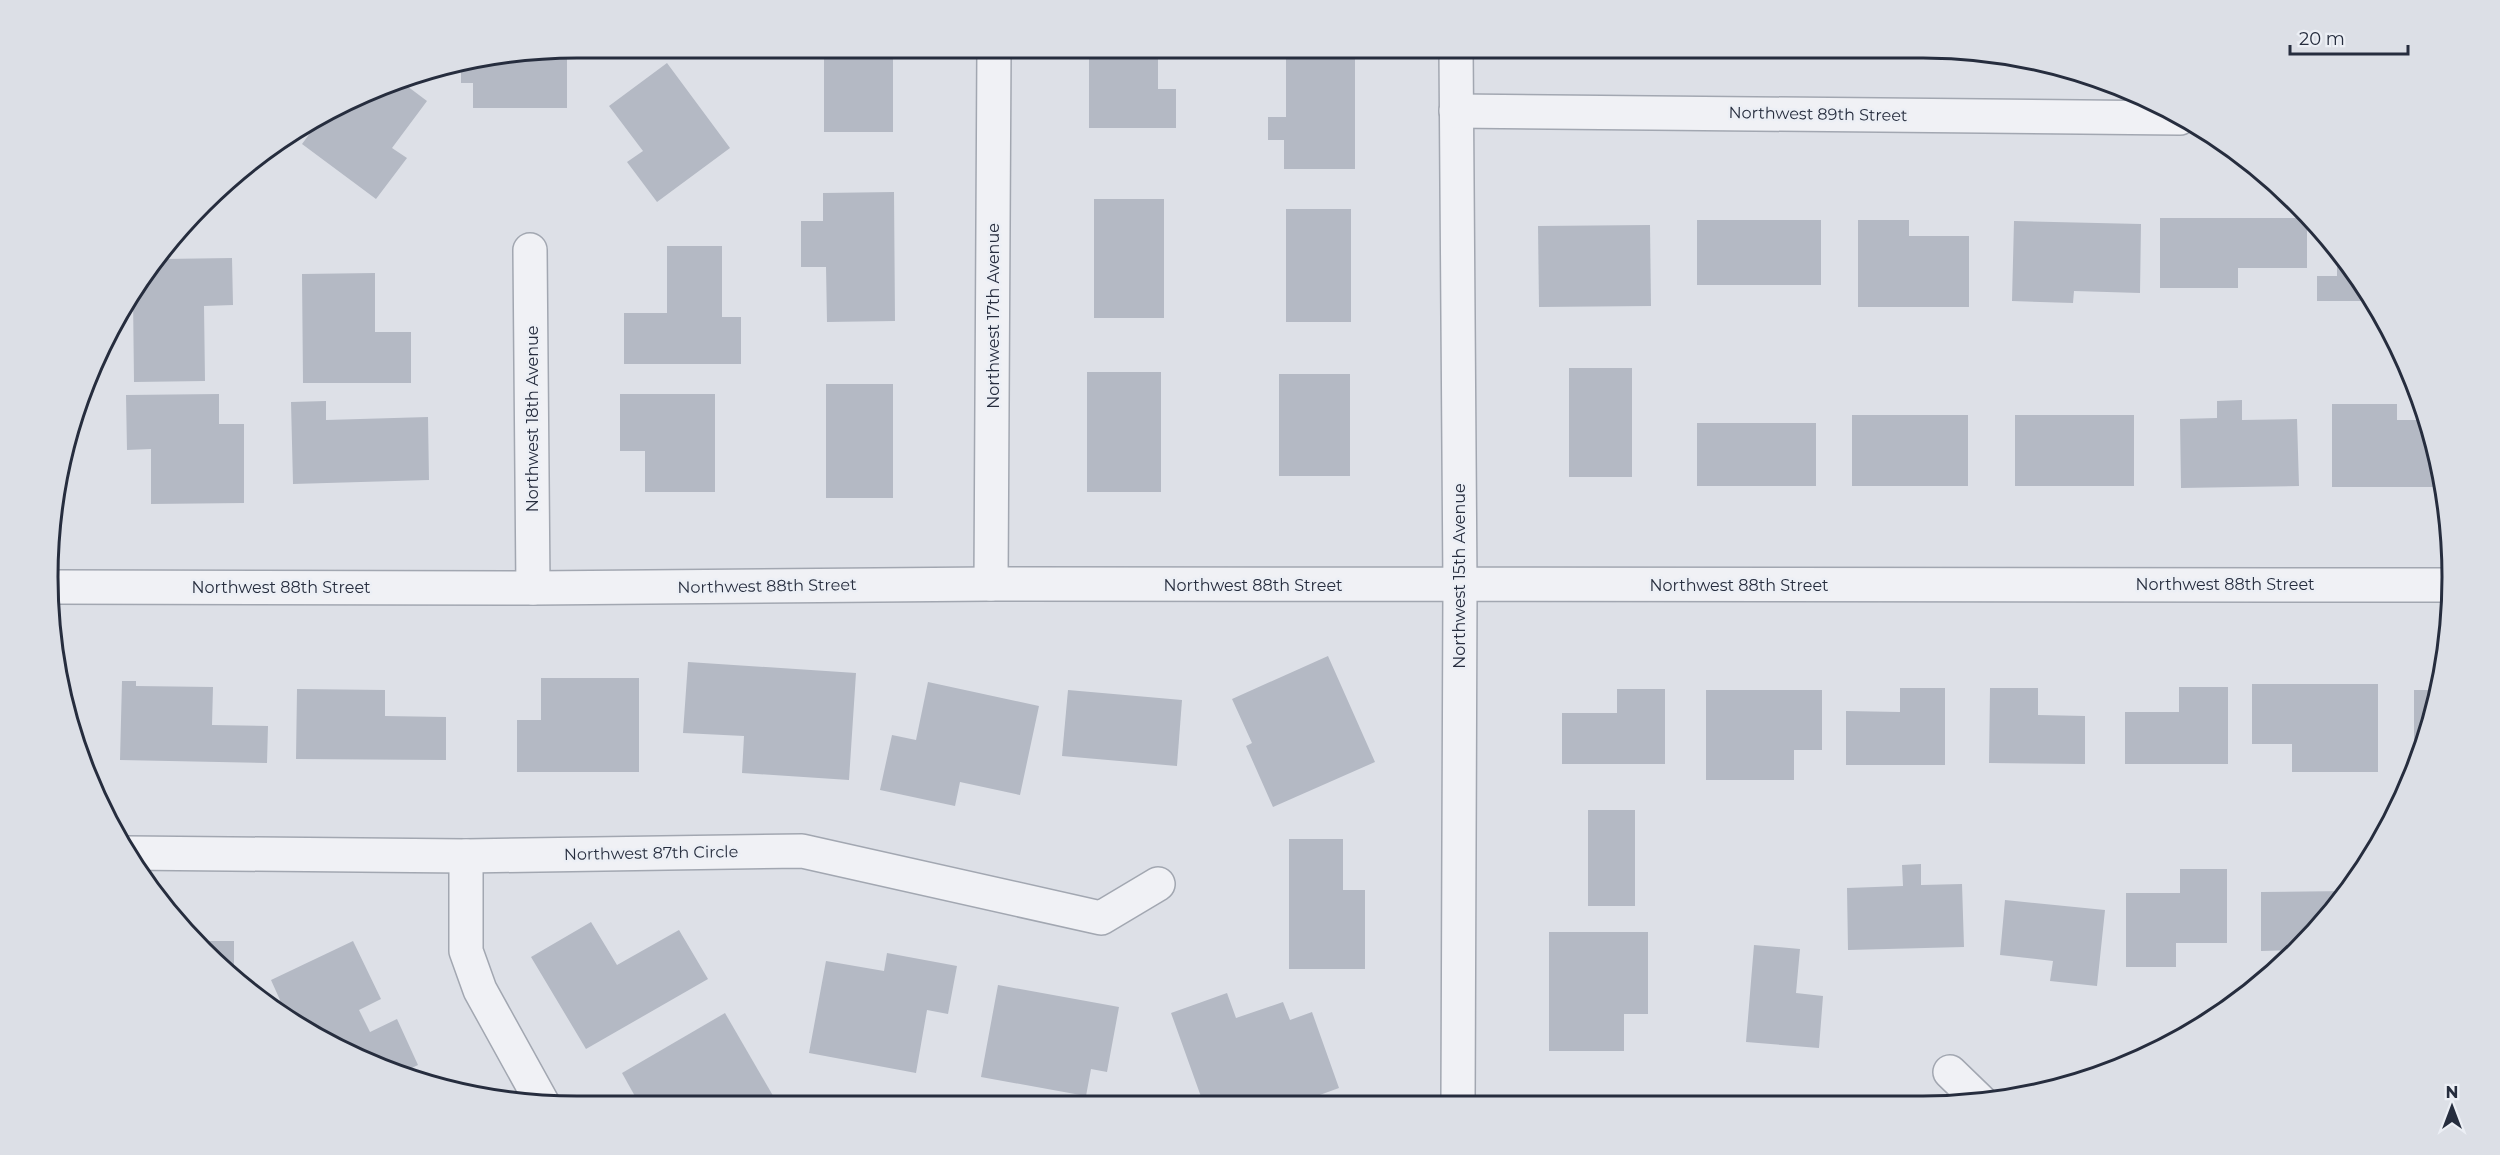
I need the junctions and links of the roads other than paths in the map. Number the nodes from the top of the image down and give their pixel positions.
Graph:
1 (994, 58) edge
2 (1456, 58) edge
3 (1455, 111) junction
4 (2163, 118) edge
5 (530, 250) dead end
6 (991, 584) junction
7 (2442, 585) edge
8 (1460, 586) junction
9 (59, 587) edge
10 (533, 588) junction
11 (138, 853) edge
12 (466, 856) junction
13 (1158, 884) dead end
14 (1950, 1072) dead end
15 (538, 1094) edge
16 (1972, 1094) edge
17 (1458, 1096) edge

1 - 6 street, Northwest 17th Avenue
2 - 3 street, Northwest 15th Avenue
3 - 4 street, Northwest 89th Street
3 - 8 street, Northwest 15th Avenue
5 - 10 street, Northwest 18th Avenue
6 - 8 street, Northwest 88th Street
6 - 10 street, Northwest 88th Street
7 - 8 street, Northwest 88th Street
8 - 17 street, Northwest 15th Avenue
9 - 10 street, Northwest 88th Street
11 - 12 street, Northwest 87th Circle
12 - 13 street, Northwest 87th Circle
12 - 15 street
14 - 16 street

